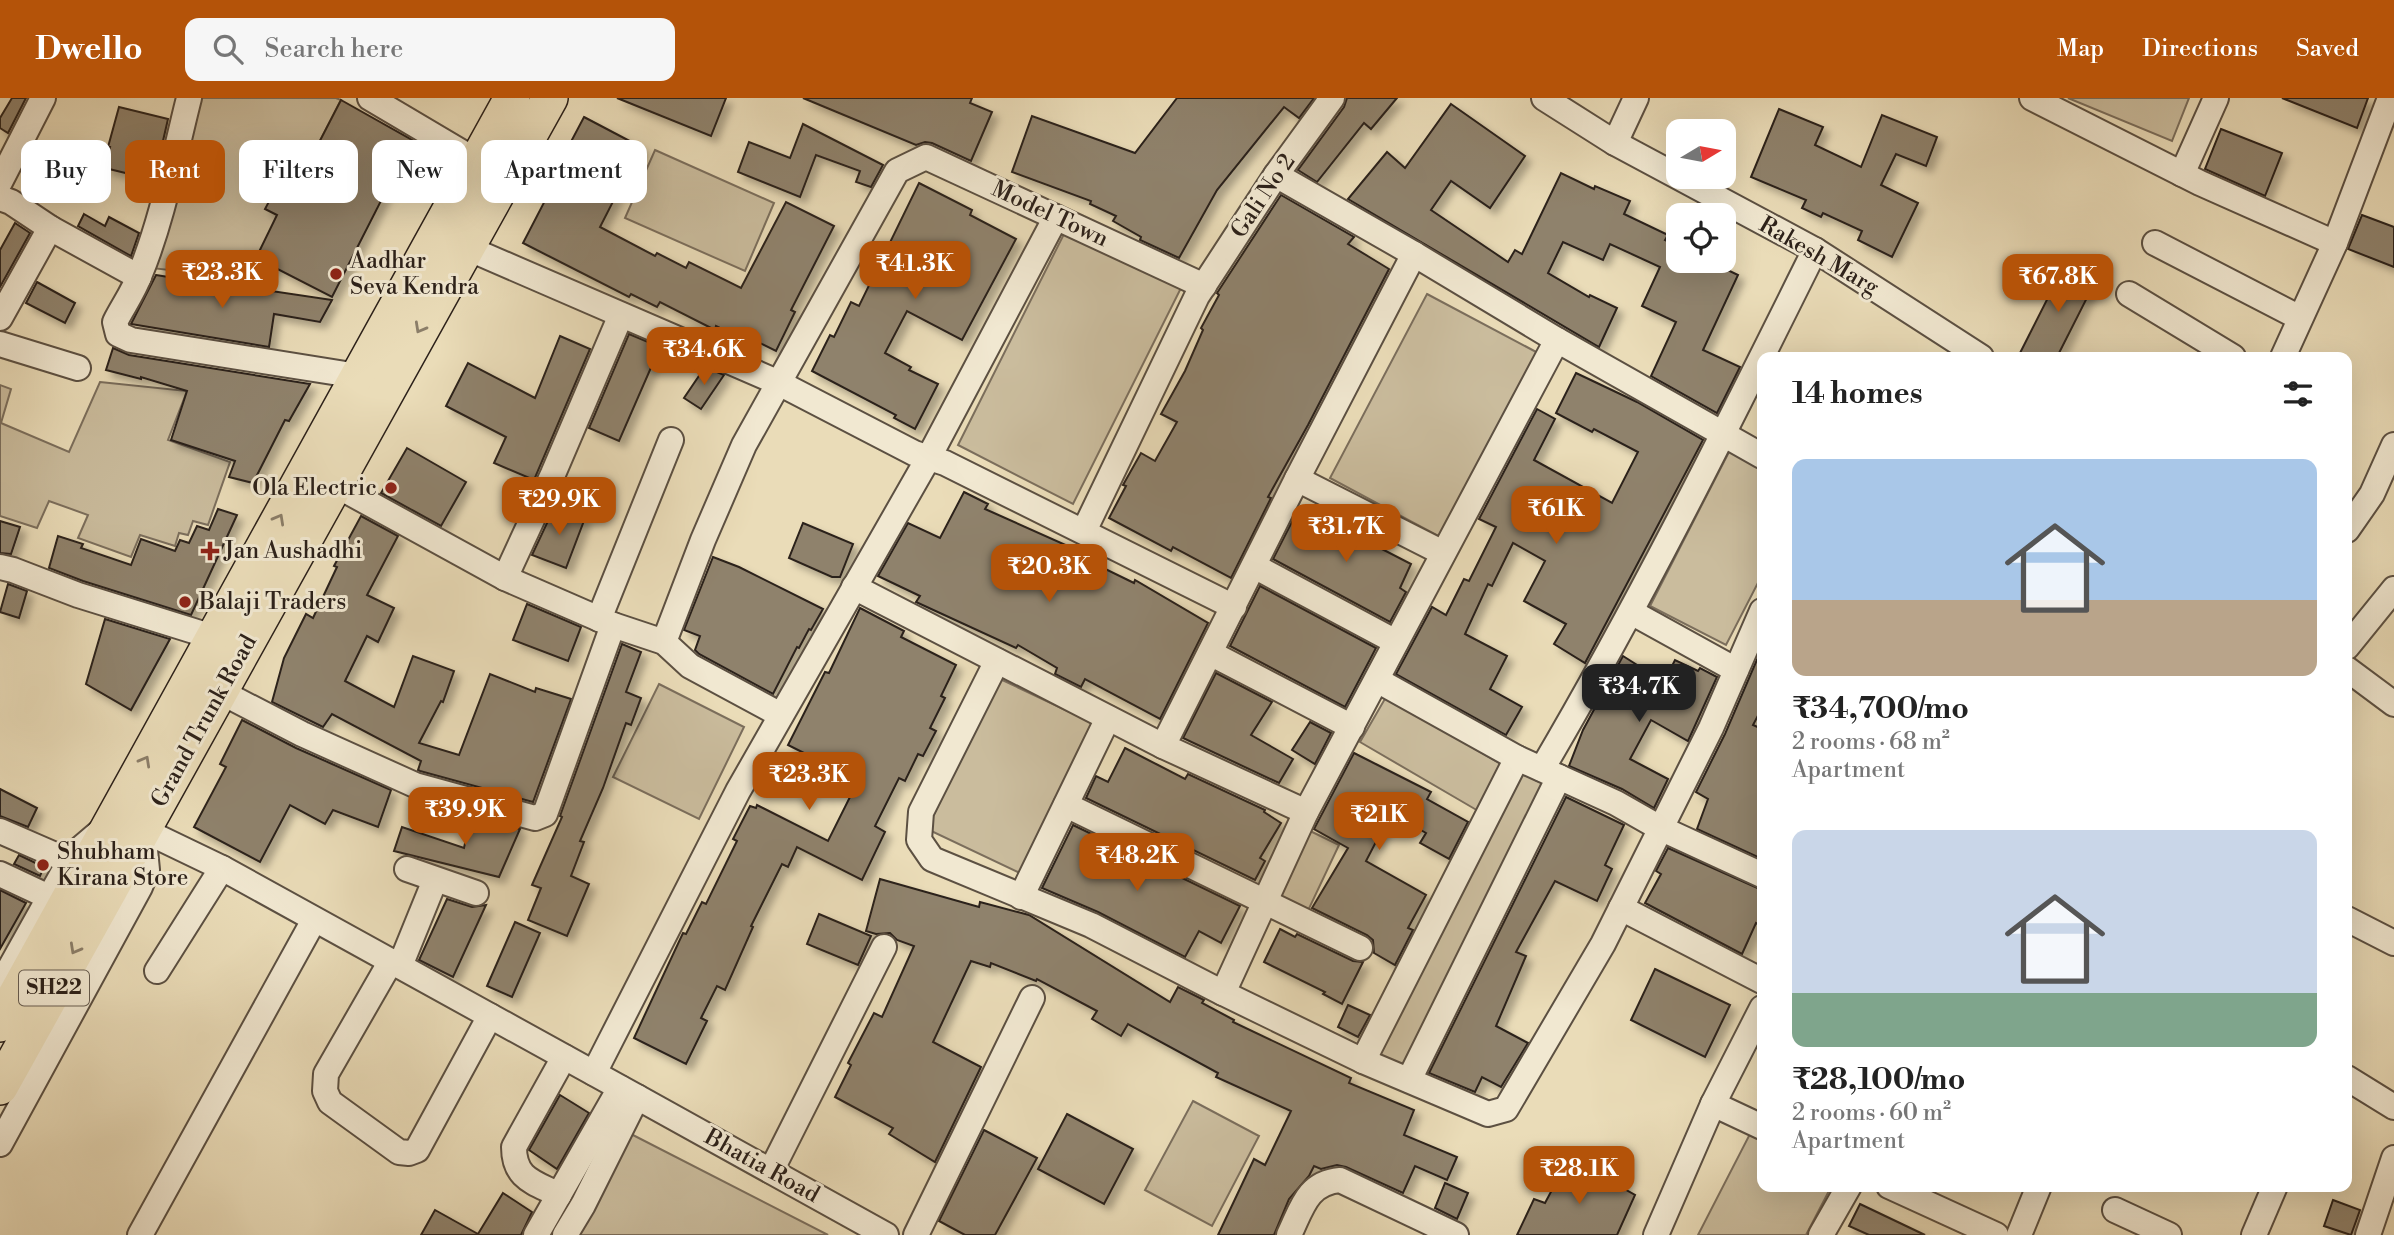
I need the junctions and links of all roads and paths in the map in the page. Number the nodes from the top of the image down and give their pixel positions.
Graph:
1 (43, 98) edge
2 (370, 98) edge
3 (512, 98) edge
4 (550, 98) edge
5 (1332, 98) edge
6 (1544, 98) edge
7 (1636, 98) edge
8 (2032, 98) edge
9 (2216, 98) edge
10 (2390, 98) edge
11 (184, 99) edge
12 (500, 140) edge
13 (516, 140) edge
14 (1615, 144) junction
15 (481, 164) edge
16 (2182, 174) junction
17 (1276, 175) junction
18 (0, 182) edge
19 (481, 185) edge
20 (0, 198) edge
21 (481, 200) edge
22 (1056, 217) junction
23 (50, 228) junction
24 (2155, 243) dead end
25 (2335, 243) junction
26 (465, 247) junction
27 (1815, 250) junction
28 (1414, 254) junction
29 (139, 277) junction
30 (1200, 291) junction
31 (2129, 294) dead end
32 (621, 315) junction
33 (0, 318) edge
34 (2300, 318) junction
35 (1556, 340) junction
36 (0, 344) edge
37 (1764, 352) edge
38 (1973, 352) edge
39 (2225, 352) edge
40 (2285, 352) edge
41 (1757, 366) edge
42 (78, 368) dead end
43 (358, 376) junction
44 (777, 382) junction
45 (1723, 434) junction
46 (671, 440) dead end
47 (2394, 445) edge
48 (1757, 453) edge
49 (929, 457) junction
50 (321, 477) junction
51 (1297, 479) junction
52 (2352, 523) edge
53 (1084, 531) junction
54 (1443, 553) junction
55 (1254, 566) junction
56 (0, 567) edge
57 (505, 578) junction
58 (854, 587) junction
59 (2394, 589) edge
60 (1234, 607) junction
61 (1631, 612) junction
62 (606, 622) junction
63 (1757, 622) edge
64 (213, 637) junction
65 (2352, 641) edge
66 (664, 642) junction
67 (1396, 642) junction
68 (1210, 653) junction
69 (997, 661) junction
70 (1736, 670) junction
71 (2352, 673) edge
72 (1377, 680) junction
73 (221, 692) junction
74 (2394, 704) edge
75 (781, 715) junction
76 (1108, 718) junction
77 (1352, 727) junction
78 (1163, 746) junction
79 (1517, 758) junction
80 (1550, 773) junction
81 (1066, 805) junction
82 (1306, 812) junction
83 (128, 826) junction
84 (1660, 828) junction
85 (0, 831) edge
86 (222, 868) junction
87 (407, 869) dead end
88 (89, 870) junction
89 (1757, 873) edge
90 (0, 874) edge
91 (435, 880) junction
92 (476, 894) dead end
93 (49, 897) junction
94 (1021, 897) junction
95 (1265, 901) junction
96 (1621, 908) junction
97 (314, 920) junction
98 (2352, 922) edge
99 (2394, 943) edge
100 (884, 947) dead end
101 (1360, 948) dead end
102 (8, 952) edge
103 (396, 964) junction
104 (157, 971) dead end
105 (1757, 978) edge
106 (0, 986) edge
107 (1223, 993) junction
108 (1032, 998) dead end
109 (490, 1016) junction
110 (1757, 1018) edge
111 (0, 1024) edge
112 (564, 1057) junction
113 (1363, 1061) junction
114 (594, 1073) junction
115 (1409, 1080) junction
116 (2352, 1081) edge
117 (0, 1087) edge
118 (629, 1092) junction
119 (1713, 1104) junction
120 (2394, 1107) edge
121 (1757, 1125) edge
122 (0, 1144) edge
123 (2394, 1158) edge
124 (771, 1171) junction
125 (1846, 1192) edge
126 (1902, 1192) edge
127 (2037, 1192) edge
128 (2272, 1192) edge
129 (559, 1195) junction
130 (2115, 1210) dead end
131 (140, 1235) edge
132 (536, 1235) edge
133 (565, 1235) edge
134 (886, 1235) edge
135 (916, 1235) edge
136 (1289, 1235) edge
137 (1456, 1235) edge
138 (1657, 1235) edge
139 (1821, 1235) edge
140 (1996, 1235) edge
141 (2019, 1235) edge
142 (2169, 1235) edge
143 (2254, 1235) edge
144 (2368, 1235) edge

1 - 18 street
2 - 15 street
3 - 12 highway, Grand Trunk Road / SH22
4 - 13 highway, Grand Trunk Road / SH22
5 - 17 street, Gali No 2
6 - 14 street, Rakesh Marg
7 - 14 street
8 - 16 street
9 - 16 street
10 - 25 street
11 - 29 street
14 - 27 street, Rakesh Marg
16 - 25 street
17 - 28 street
17 - 30 street, Gali No 2
19 - 43 highway, Grand Trunk Road / SH22
20 - 23 street
21 - 26 highway, Grand Trunk Road / SH22
22 - 30 street, Model Town
22 - 44 street, Model Town
22 - 49 street
23 - 29 street
23 - 33 street
24 - 34 street
25 - 34 street
26 - 32 street
26 -> 50 highway, Grand Trunk Road / SH22
27 - 37 street
27 - 38 street, Rakesh Marg
28 - 35 street
28 - 51 street
29 - 43 street
30 - 53 street, Gali No 2
31 - 39 street
32 - 44 street
32 - 57 street
34 - 40 street
35 - 45 street
35 - 54 street
36 - 42 street
41 - 45 street
43 - 50 highway, Grand Trunk Road / SH22
44 - 49 street
44 - 66 street
45 - 48 street
45 - 61 street
46 - 62 street
47 - 52 street
49 - 53 street
49 - 58 street
50 - 57 street
64 -> 50 highway, Grand Trunk Road / SH22
50 - 73 highway, Grand Trunk Road / SH22
51 - 54 street
51 - 55 street
53 - 60 street
54 - 67 street
55 - 60 street
55 - 67 street
56 - 64 street
57 - 62 street
58 - 69 street
58 - 75 street
59 - 65 street
60 - 68 street
61 - 70 street
61 - 80 street
62 - 66 street
62 - 73 street
63 - 70 street
83 -> 64 highway, Grand Trunk Road / SH22
66 - 75 street
67 - 72 street
68 - 77 street
68 - 78 street
69 - 76 street
69 - 94 street
70 - 84 street
71 - 74 street
72 - 77 street
72 - 79 street
73 - 83 highway, Grand Trunk Road / SH22
75 - 114 street
76 - 78 street
76 - 81 street
77 - 82 street
78 - 82 street
79 - 80 street
79 - 113 street
80 - 84 street
80 - 115 street
81 - 94 street
81 - 95 street
82 - 95 street
83 - 86 street, Bhatia Road
83 - 88 highway, SH22
83 - 88 street
83 - 122 street
84 - 89 street
84 - 96 street
85 - 88 street
86 - 97 street, Bhatia Road
86 - 104 street
87 - 91 street
88 - 93 street
88 - 111 highway, SH22
88 -> 117 highway, SH22
90 - 93 street
91 - 92 street
91 - 103 street
93 - 102 street
94 - 107 street
95 - 101 street
95 - 107 street
96 - 105 street
96 - 115 street
97 - 103 street, Bhatia Road
97 - 131 street
98 - 99 street
100 - 124 street
102 - 106 street
103 - 109 street, Bhatia Road
103 - 109 street
107 - 113 street
108 - 135 street
109 - 112 street, Bhatia Road
110 - 119 street
112 - 114 street, Bhatia Road
112 - 129 street
113 - 115 street
114 - 118 street, Bhatia Road
116 - 120 street
118 - 124 street, Bhatia Road
118 - 129 street
118 - 133 street
119 - 121 street
119 - 138 street
123 - 144 street
124 - 134 street, Bhatia Road
125 - 139 street
126 - 140 street
127 - 141 street
128 - 143 street
129 - 132 street
130 - 142 street
136 - 137 street

